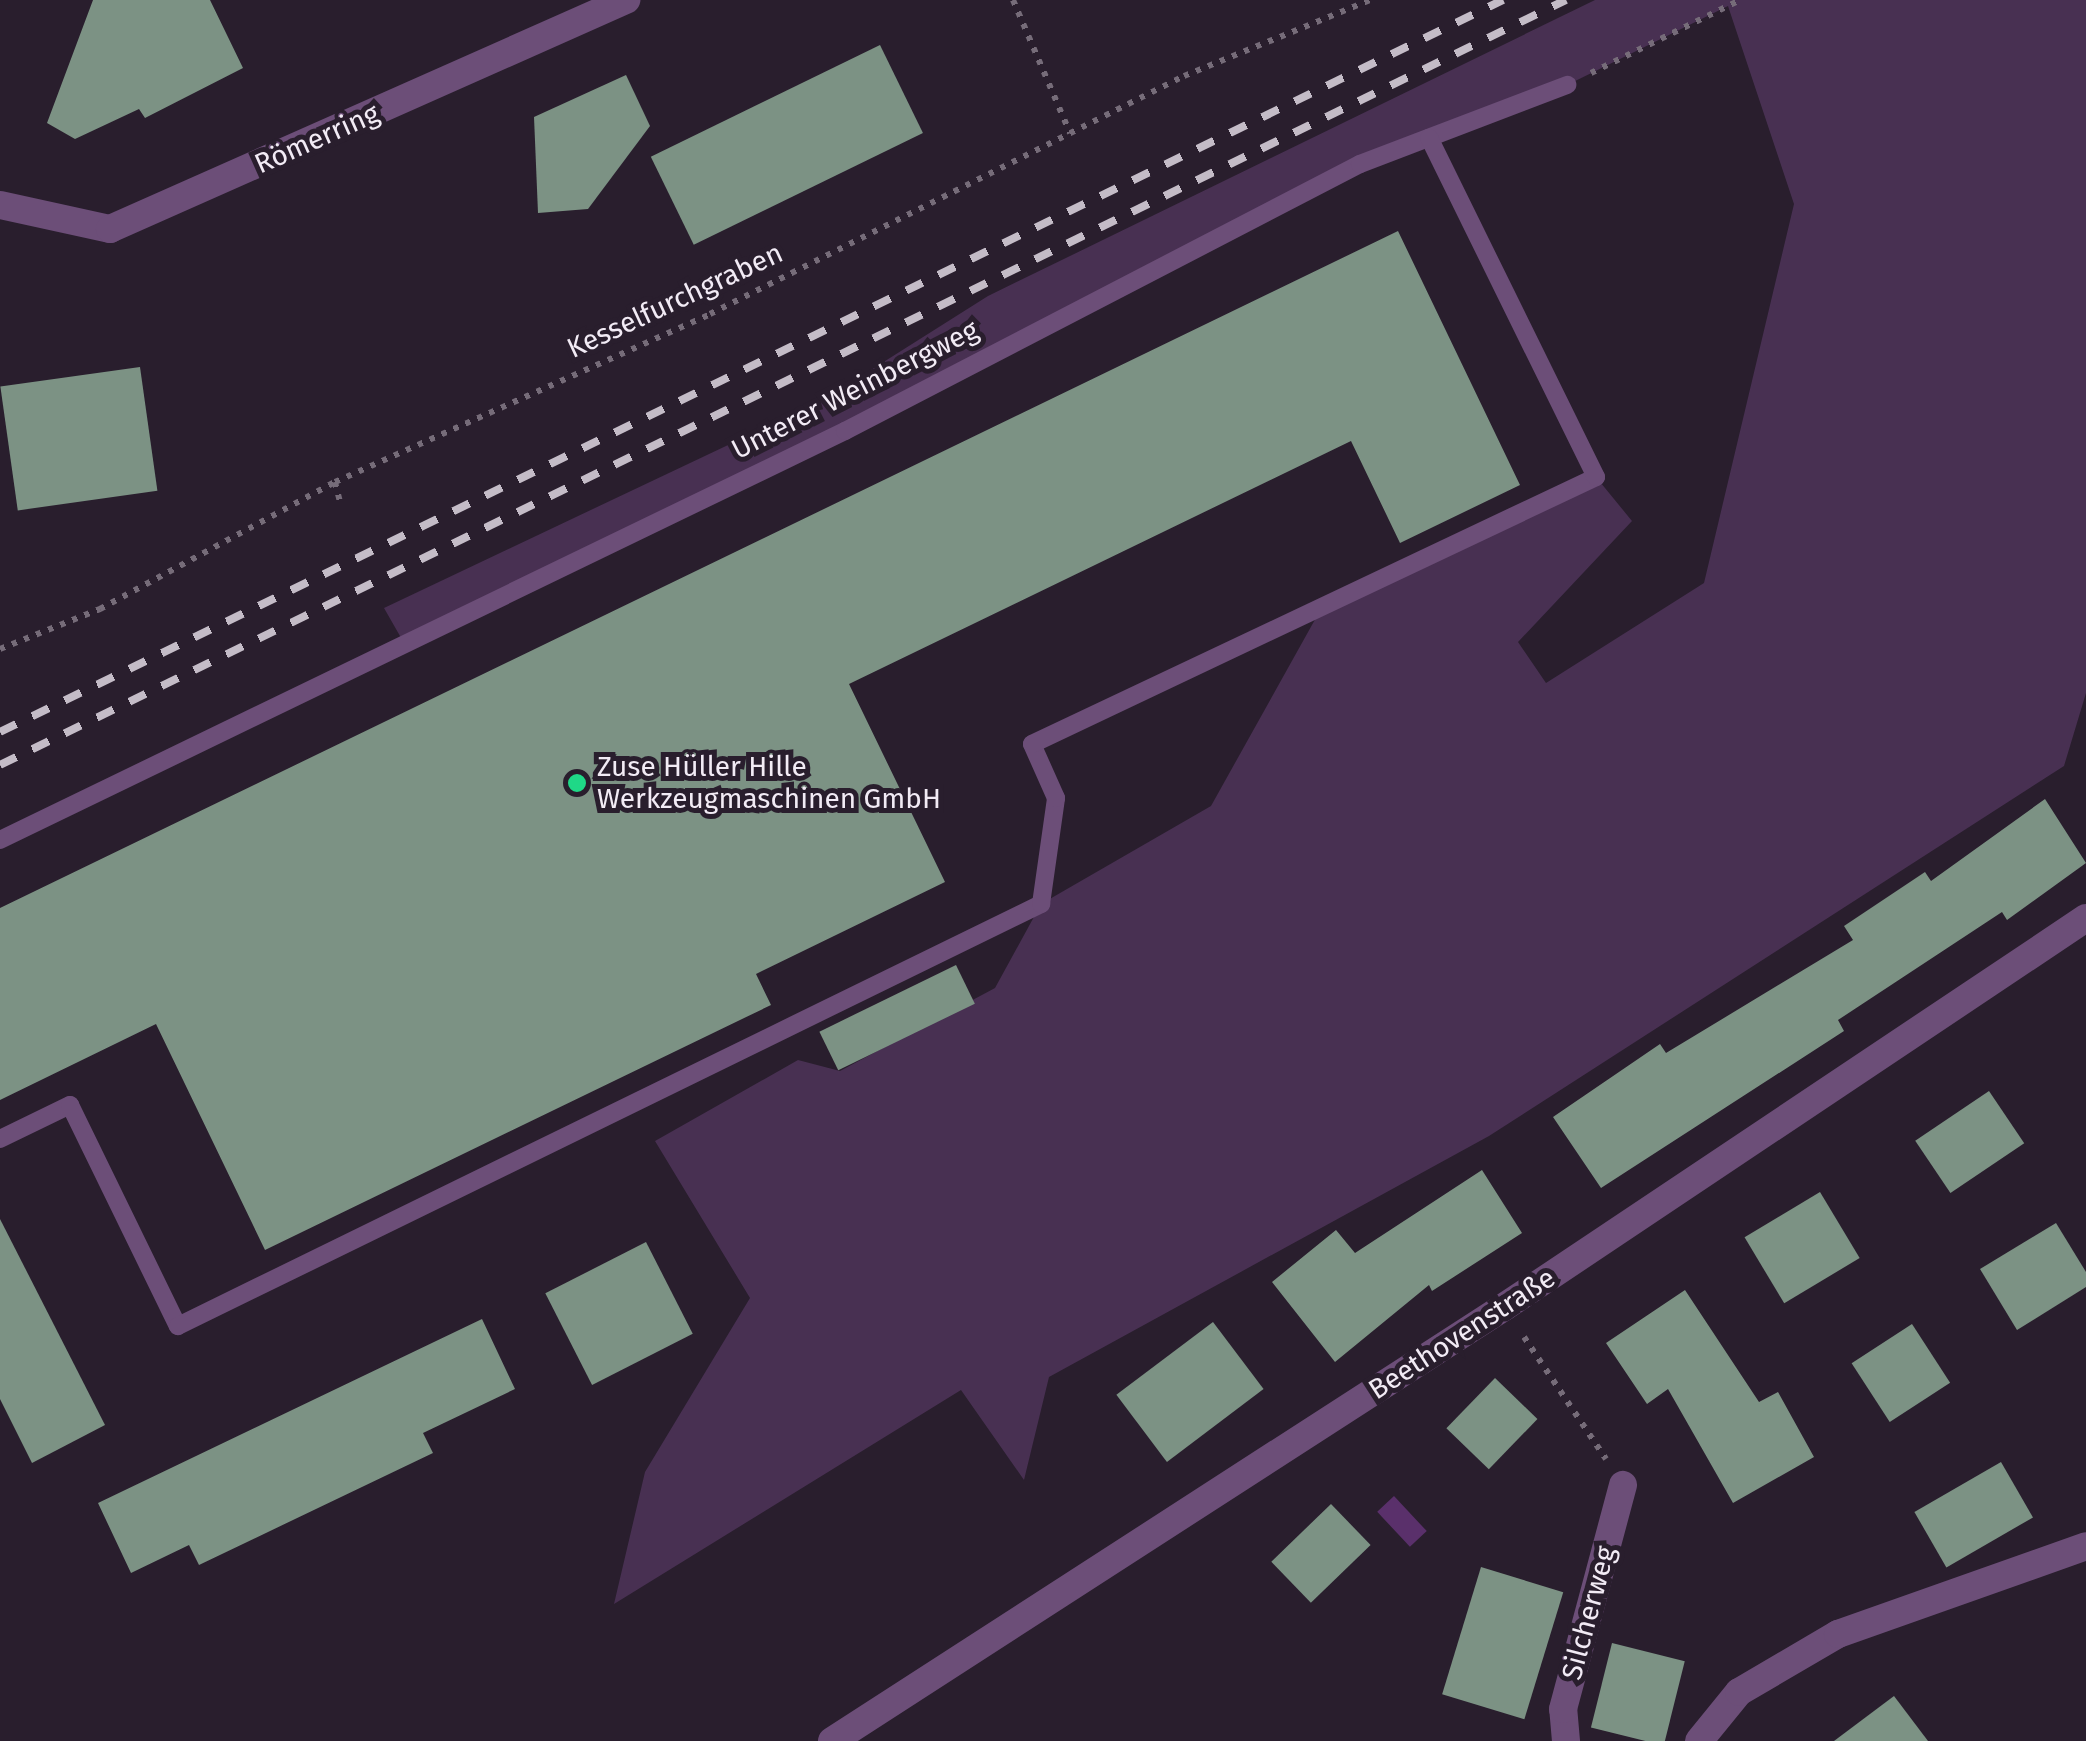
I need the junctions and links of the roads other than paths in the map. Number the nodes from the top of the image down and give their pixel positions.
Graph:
1 (626, 0) edge
2 (1567, 85) road end
3 (1429, 138) junction
4 (0, 205) edge
5 (0, 840) edge
6 (2086, 918) edge
7 (0, 1139) edge
8 (1623, 1485) road end
9 (2086, 1546) edge
10 (832, 1741) edge
11 (1566, 1741) edge
12 (1699, 1741) edge

1 - 4 street, Römerring
2 - 3 lane, Unterer Weinbergweg
3 - 5 lane, Unterer Weinbergweg
3 - 7 lane
6 - 10 street, Beethovenstraße
8 - 11 street, Silcherweg
9 - 12 street

